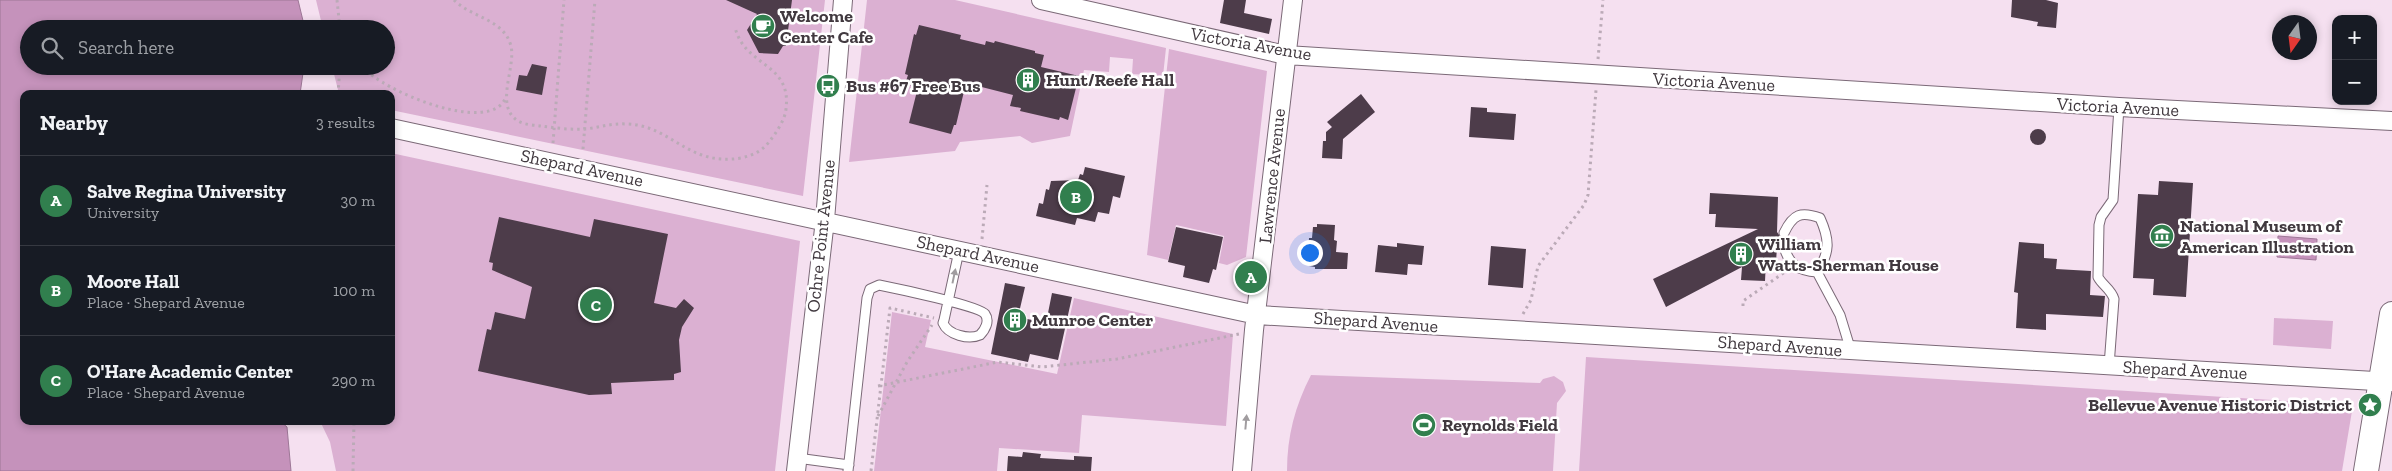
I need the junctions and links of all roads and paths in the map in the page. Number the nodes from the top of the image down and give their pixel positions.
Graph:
1 (337, 0) edge
2 (454, 0) edge
3 (564, 0) edge
4 (595, 0) edge
5 (843, 0) edge
6 (1041, 0) edge
7 (1293, 0) edge
8 (1603, 0) edge
9 (340, 20) edge
10 (734, 28) dead end
11 (1286, 54) junction
12 (339, 75) edge
13 (371, 75) edge
14 (1597, 75) junction
15 (338, 90) edge
16 (394, 90) edge
17 (395, 90) edge
18 (507, 94) junction
19 (2119, 107) junction
20 (2392, 121) edge
21 (554, 128) junction
22 (395, 129) edge
23 (584, 129) junction
24 (553, 143) dead end
25 (582, 149) dead end
26 (987, 185) dead end
27 (825, 220) junction
28 (1784, 232) dead end
29 (1784, 247) dead end
30 (967, 252) junction
31 (1794, 266) junction
32 (1817, 272) junction
33 (948, 302) junction
34 (1743, 306) dead end
35 (1523, 314) dead end
36 (2392, 314) edge
37 (1255, 323) junction
38 (1851, 350) junction
39 (2109, 366) junction
40 (896, 382) junction
41 (2386, 382) edge
42 (879, 385) junction
43 (877, 418) junction
44 (354, 425) edge
45 (796, 465) edge
46 (848, 468) edge
47 (353, 471) edge
48 (871, 471) edge
49 (1242, 471) edge
50 (2366, 471) edge

1 - 9 path
2 - 18 path
3 - 21 path
4 - 23 path
5 - 27 street, Ochre Point Avenue
6 - 11 street, Victoria Avenue
7 - 11 street, Lawrence Avenue
8 - 14 path
10 - 23 path
11 - 14 street, Victoria Avenue
11 - 37 street, Lawrence Avenue
12 - 15 path
13 - 16 path
14 - 19 street, Victoria Avenue
14 - 35 path
17 - 18 path
18 - 21 path
19 - 20 street, Victoria Avenue
19 - 39 lane
21 - 23 path
21 - 24 path
22 - 27 street, Shepard Avenue
23 - 25 path
26 - 30 path
27 - 30 street, Shepard Avenue
27 - 45 street, Ochre Point Avenue
28 - 32 lane
29 - 31 lane
33 -> 30 lane
30 - 37 street, Shepard Avenue
31 - 32 lane
31 - 34 path
32 - 38 lane
33 - 33 lane
33 - 46 lane
36 - 41 main road
37 - 38 street, Shepard Avenue
37 - 40 path
49 -> 37 street, Lawrence Avenue
38 - 39 street, Shepard Avenue
39 - 41 street, Shepard Avenue
40 - 42 path
40 - 42 path
40 - 43 path
41 - 50 main road
42 - 43 path
43 - 48 path
44 - 47 path
45 - 46 lane

